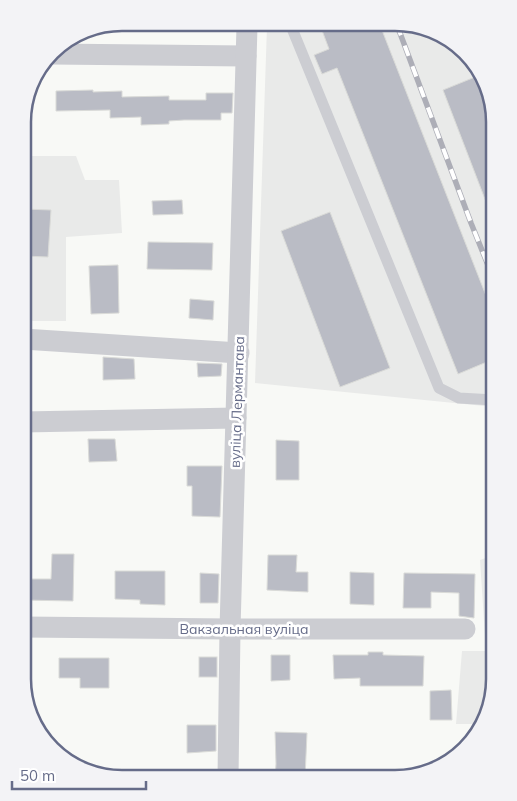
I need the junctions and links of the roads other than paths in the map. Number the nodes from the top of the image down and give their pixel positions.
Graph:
1 (247, 31) edge
2 (293, 31) edge
3 (62, 54) edge
4 (246, 56) junction
5 (31, 340) edge
6 (239, 353) junction
7 (486, 400) edge
8 (236, 418) junction
9 (31, 422) edge
10 (31, 627) edge
11 (230, 629) junction
12 (465, 629) dead end
13 (228, 770) edge

1 - 4 street, вуліца Лермантава
2 - 7 lane
3 - 4 street
4 - 6 street, вуліца Лермантава
5 - 6 street
6 - 8 street, вуліца Лермантава
8 - 9 street
8 - 11 street, вуліца Лермантава
10 - 11 street, Вакзальная вуліца
11 - 12 street, Вакзальная вуліца
11 - 13 street, вуліца Лермантава

